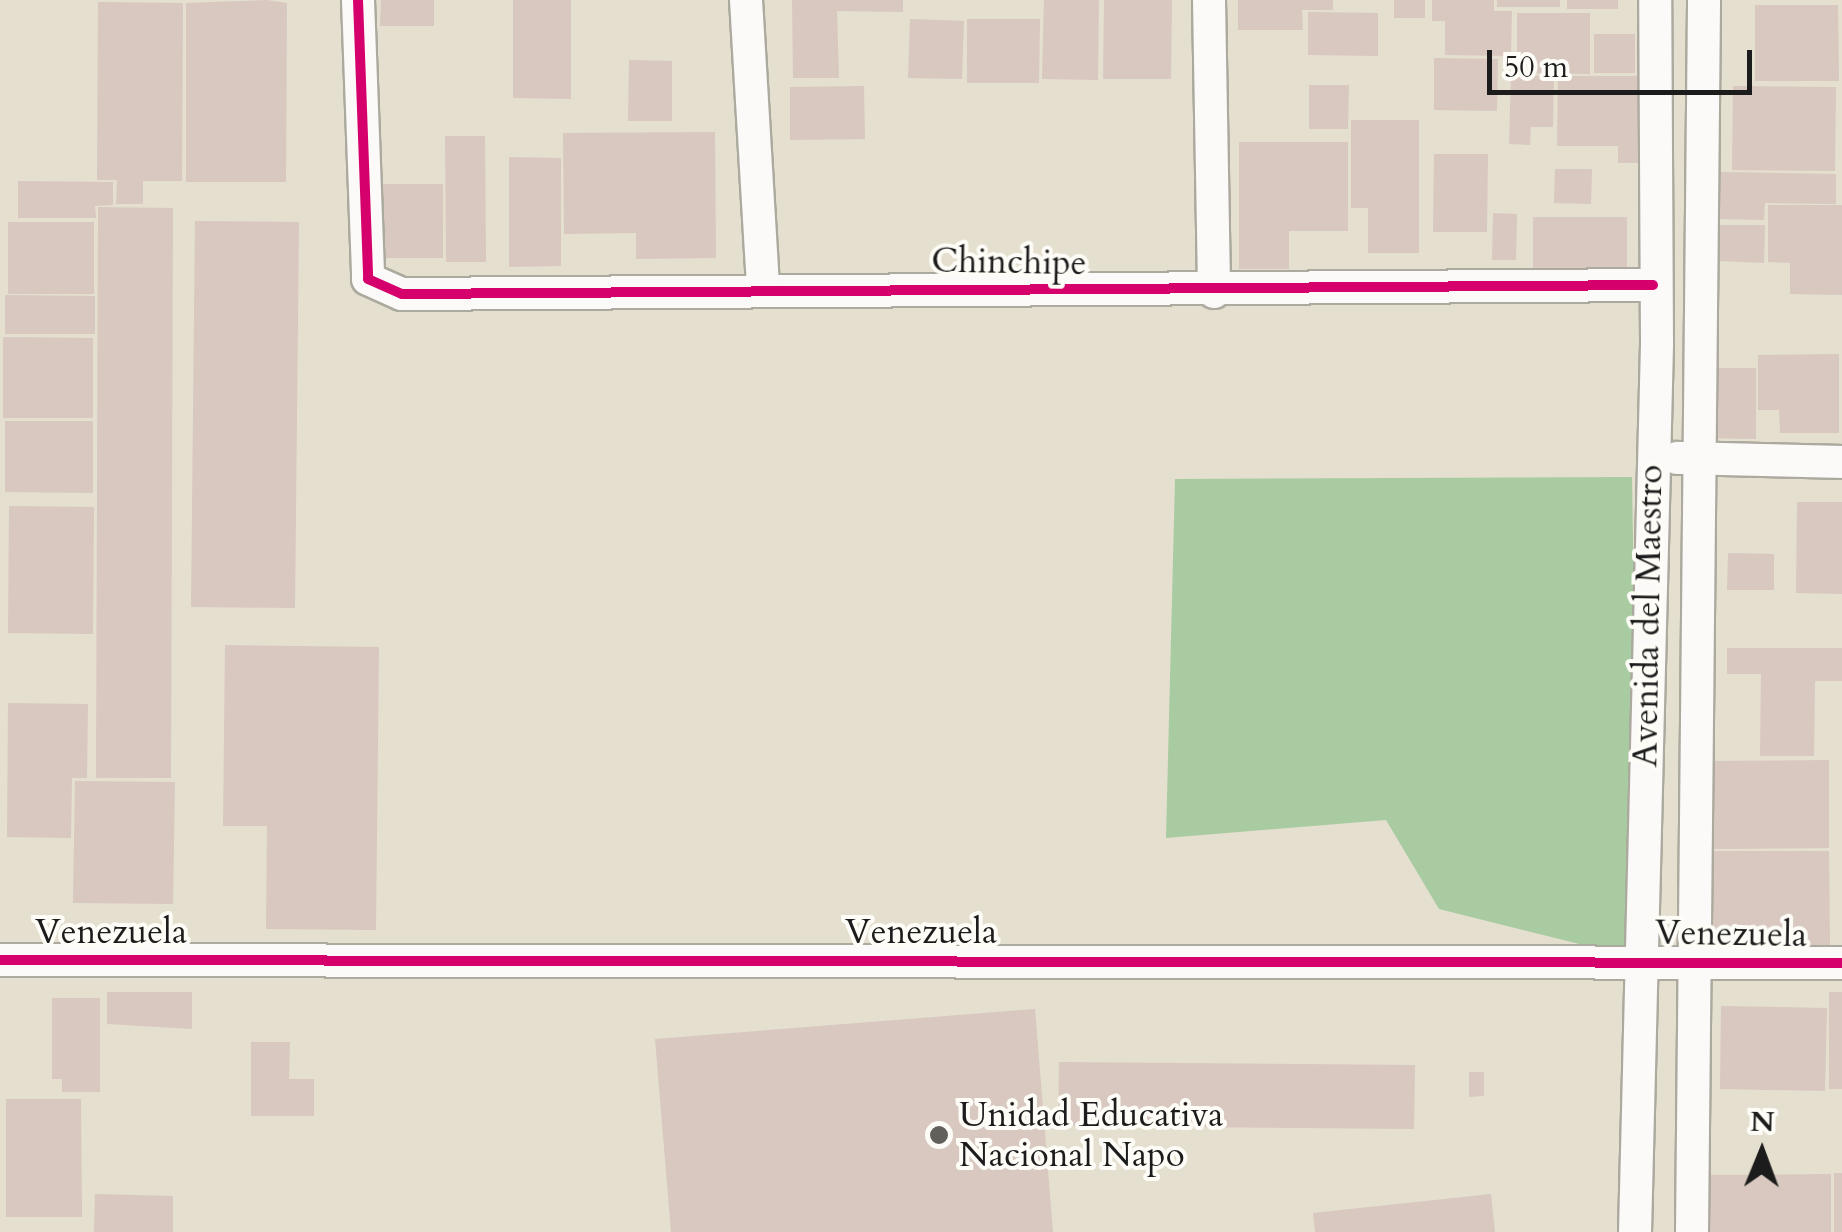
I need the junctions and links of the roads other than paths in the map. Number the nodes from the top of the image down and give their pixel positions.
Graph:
1 (358, 0) edge
2 (746, 0) edge
3 (1209, 0) edge
4 (1655, 0) edge
5 (1704, 0) edge
6 (763, 285) junction
7 (1599, 286) junction
8 (1652, 286) junction
9 (1214, 292) junction
10 (1657, 343) junction
11 (1651, 457) junction
12 (1698, 458) junction
13 (1842, 462) edge
14 (0, 960) edge
15 (1640, 960) junction
16 (1698, 962) junction
17 (1842, 963) edge
18 (1635, 1232) edge
19 (1692, 1232) edge

1 - 6 street, Chinchipe
2 - 6 street
3 - 9 street
4 - 8 street, Avenida del Maestro
5 - 12 street
6 - 9 street, Chinchipe
7 - 8 street, Chinchipe
7 - 9 street, Chinchipe
7 - 10 street
8 - 10 street, Avenida del Maestro
10 - 11 street, Avenida del Maestro
11 - 12 street
11 - 15 street, Avenida del Maestro
12 - 13 street
12 - 16 street
14 - 15 street, Venezuela
15 - 16 street, Venezuela
15 - 18 street, Avenida del Maestro
16 - 17 street, Venezuela
16 - 19 street

